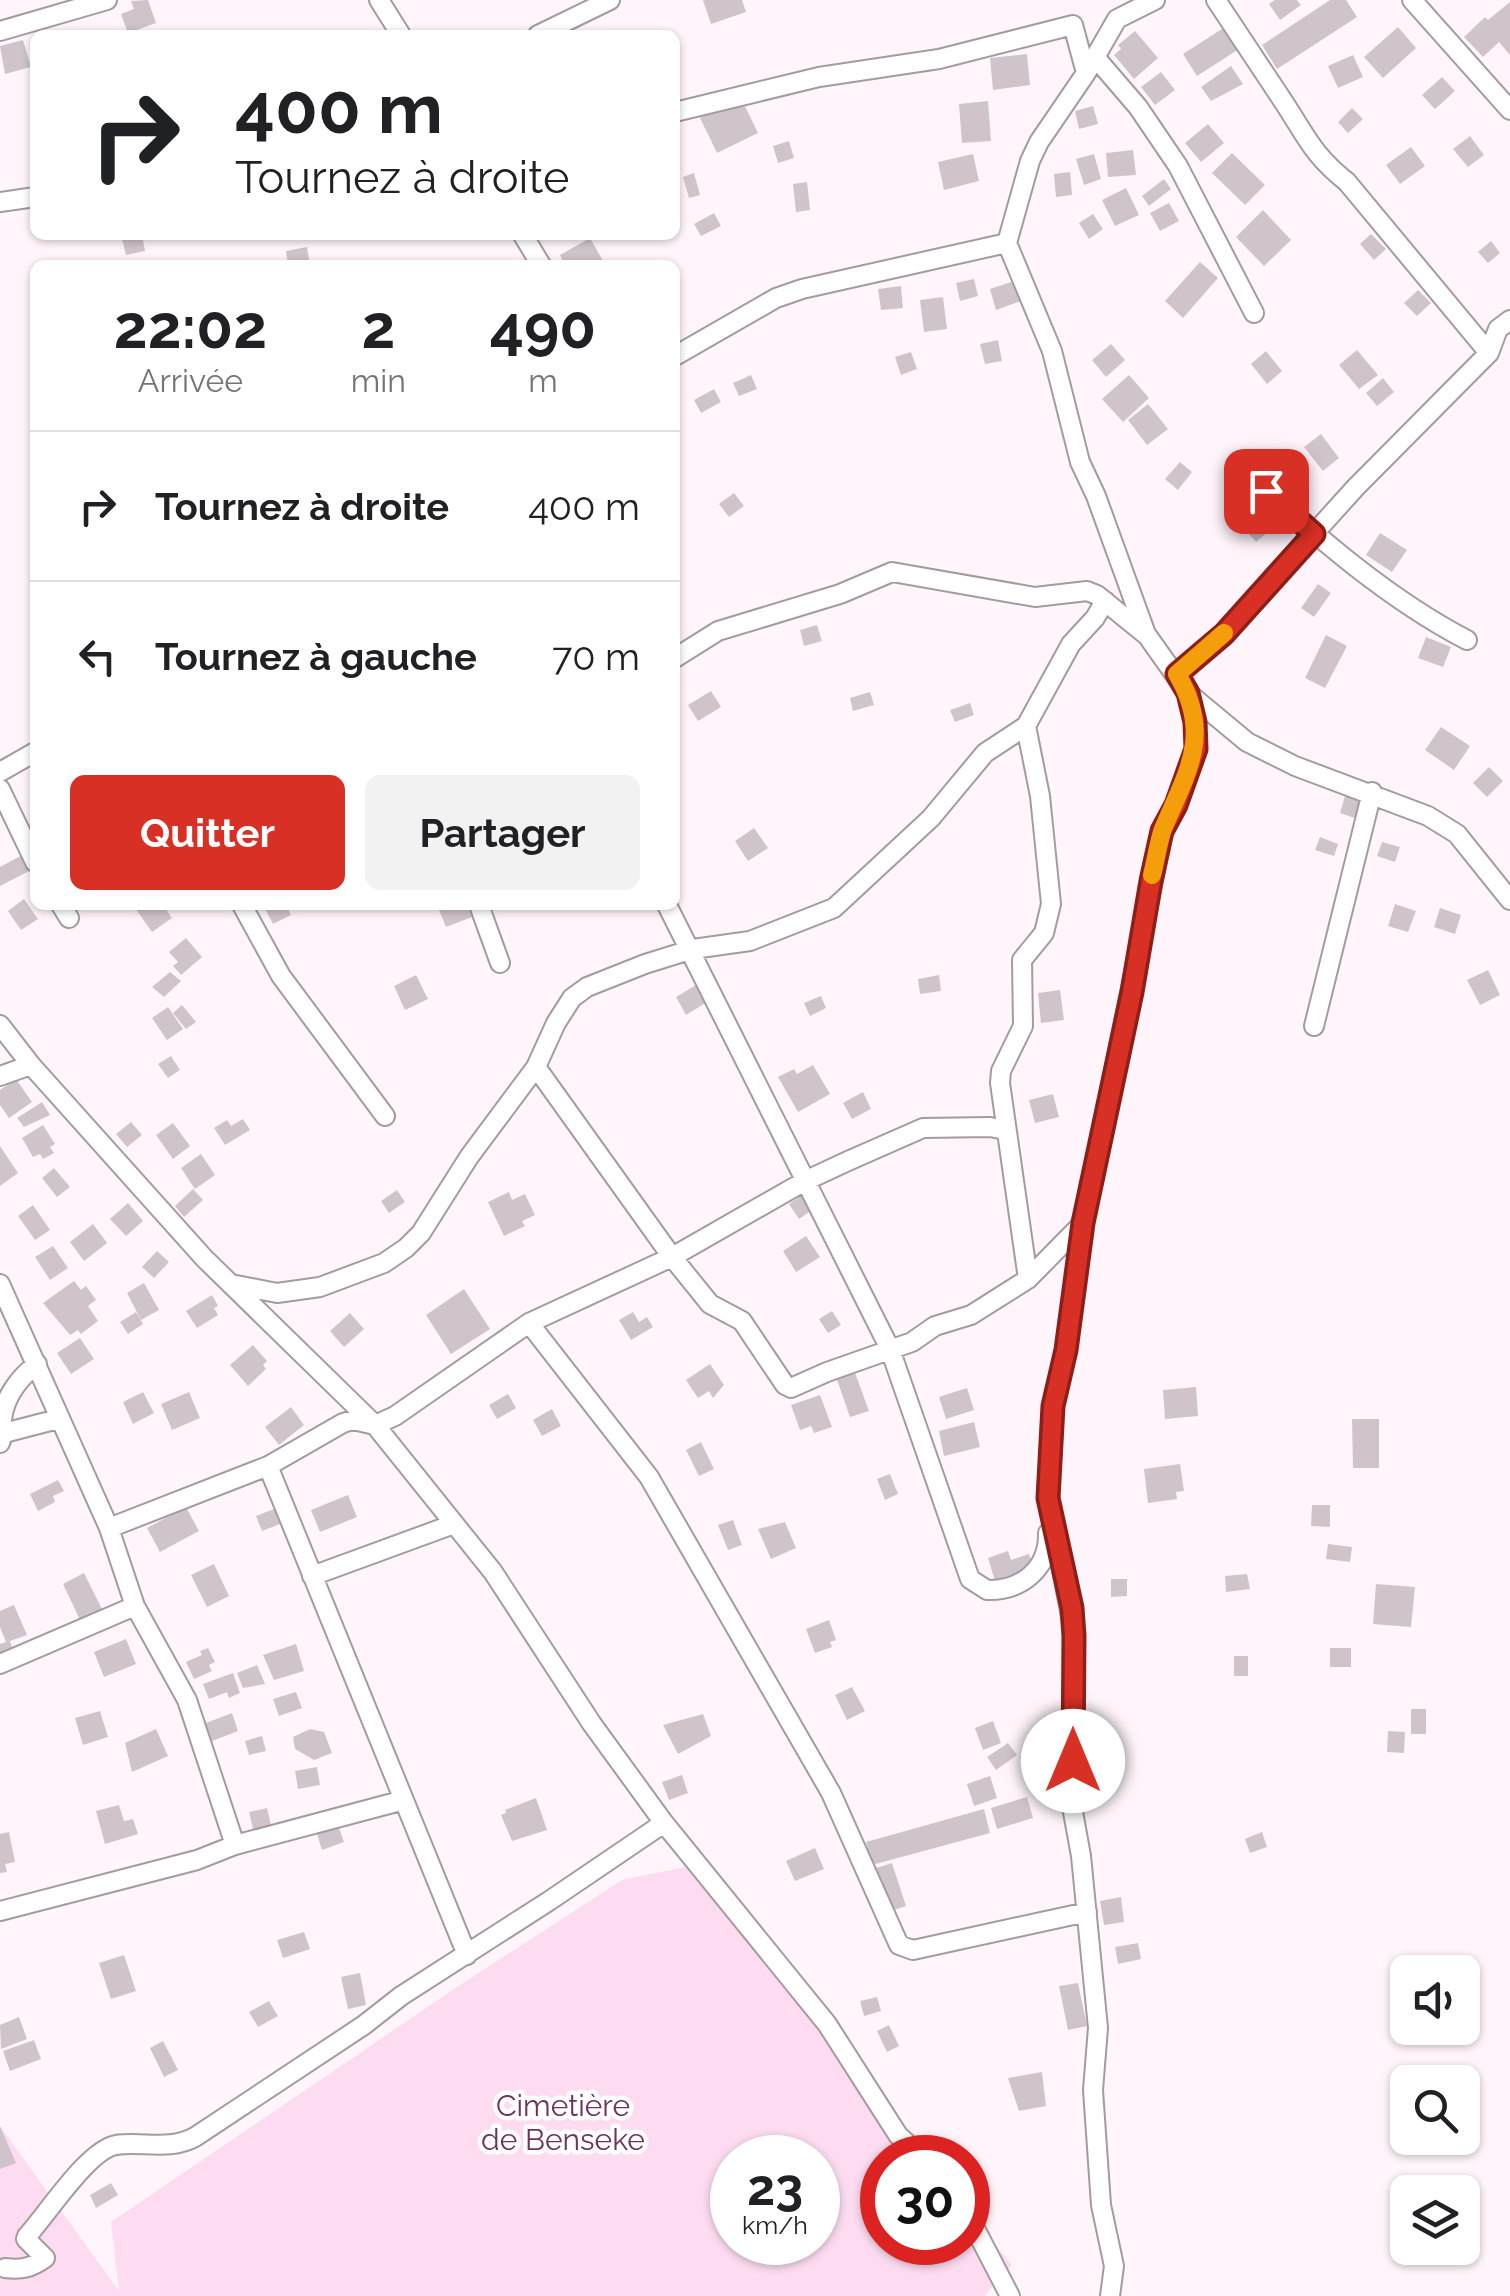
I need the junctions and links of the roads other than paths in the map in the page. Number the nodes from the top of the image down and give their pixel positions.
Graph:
1 (108, 0) edge
2 (379, 0) edge
3 (610, 0) edge
4 (1155, 0) edge
5 (1216, 0) edge
6 (1412, 0) edge
7 (398, 30) edge
8 (548, 30) edge
9 (0, 31) edge
10 (1090, 65) junction
11 (1510, 110) edge
12 (680, 111) edge
13 (30, 198) edge
14 (0, 202) edge
15 (1007, 243) junction
16 (1254, 314) dead end
17 (1510, 320) edge
18 (680, 353) edge
19 (1489, 353) junction
20 (1242, 470) dead end
21 (1314, 534) junction
22 (1105, 601) junction
23 (1146, 634) junction
24 (1467, 640) dead end
25 (680, 655) edge
26 (1177, 674) junction
27 (1188, 693) junction
28 (1026, 726) junction
29 (30, 755) edge
30 (0, 772) edge
31 (0, 789) edge
32 (1372, 792) junction
33 (30, 852) edge
34 (1509, 894) edge
35 (245, 910) edge
36 (481, 910) edge
37 (669, 910) edge
38 (688, 951) junction
39 (500, 964) dead end
40 (0, 1025) edge
41 (1314, 1026) dead end
42 (31, 1065) junction
43 (536, 1067) junction
44 (0, 1076) edge
45 (385, 1116) dead end
46 (1005, 1130) junction
47 (805, 1181) junction
48 (1083, 1223) junction
49 (672, 1258) junction
50 (1028, 1279) junction
51 (0, 1284) edge
52 (230, 1284) junction
53 (529, 1322) junction
54 (890, 1349) junction
55 (37, 1364) junction
56 (58, 1419) junction
57 (374, 1425) junction
58 (2, 1438) edge
59 (268, 1466) junction
60 (1048, 1498) junction
61 (454, 1524) junction
62 (109, 1528) junction
63 (312, 1576) junction
64 (135, 1606) junction
65 (0, 1664) edge
66 (404, 1800) junction
67 (664, 1823) junction
68 (235, 1846) junction
69 (0, 1911) edge
70 (1087, 1912) junction
71 (467, 1955) junction
72 (898, 2135) edge
73 (990, 2257) edge
74 (2, 2262) edge
75 (1010, 2296) edge
76 (1110, 2296) edge

1 - 9 street
2 - 7 street
3 - 8 street
4 - 10 street
5 - 19 street
6 - 11 street
10 - 12 street
10 - 15 street
10 - 16 street
13 - 14 street
15 - 18 street
15 - 23 street
17 - 19 street
19 - 21 street
20 - 21 street
21 - 24 street
21 - 26 street
22 - 23 street
22 - 25 street
22 - 28 street
23 - 26 street
26 - 27 street
27 - 32 street
27 - 48 street
28 - 38 street
28 - 46 street
29 - 30 street
31 - 33 street
32 - 34 street
32 - 41 street
35 - 45 street
36 - 39 street
37 - 38 street
38 - 43 street
38 - 47 street
40 - 42 street
42 - 44 street
42 - 52 street
43 - 49 street
43 - 52 street
46 - 47 street
46 - 50 street
47 - 49 street
47 - 54 street
48 - 50 street
48 - 60 street
49 - 53 street
49 - 54 street
50 - 54 street
51 - 55 street
52 - 57 street
53 - 57 street
53 - 70 street
54 - 60 street
55 - 56 street
55 - 58 street
56 - 58 street
56 - 62 street
57 - 59 street
57 - 61 street
59 - 62 street
59 - 63 street
60 - 70 street
61 - 63 street
61 - 67 street
62 - 64 street
63 - 66 street
64 - 65 street
64 - 68 street
66 - 68 street
66 - 71 street
67 - 71 street
67 - 72 street
68 - 69 street
70 - 76 street
71 - 74 street
73 - 75 street

